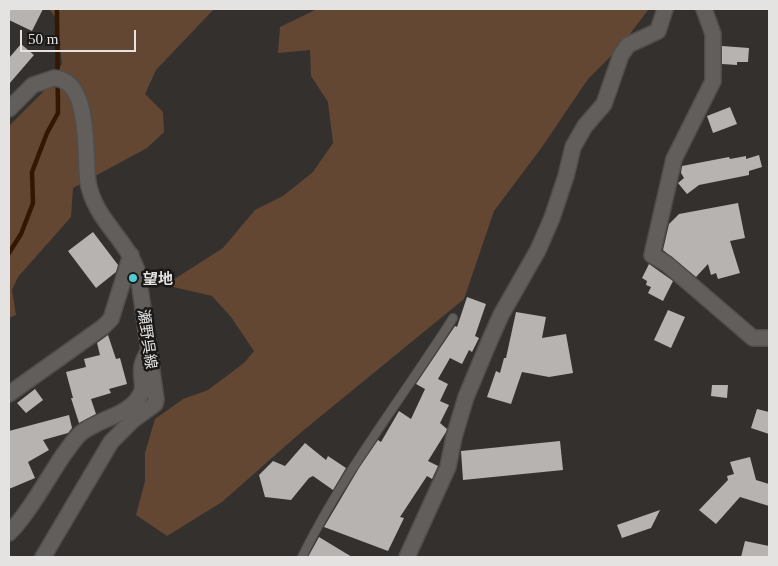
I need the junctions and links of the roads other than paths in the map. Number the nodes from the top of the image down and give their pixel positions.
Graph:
1 (665, 9) edge
2 (704, 9) edge
3 (9, 108) edge
4 (130, 255) junction
5 (453, 318) dead end
6 (769, 338) edge
7 (149, 351) junction
8 (9, 394) edge
9 (9, 533) edge
10 (44, 557) edge
11 (302, 557) edge
12 (407, 557) edge

1 - 12 street
2 - 6 street
3 - 4 street, 瀬野呉線
4 - 7 street, 瀬野呉線
4 - 8 street
5 - 11 lane
7 - 9 street
7 - 10 street, 瀬野呉線

